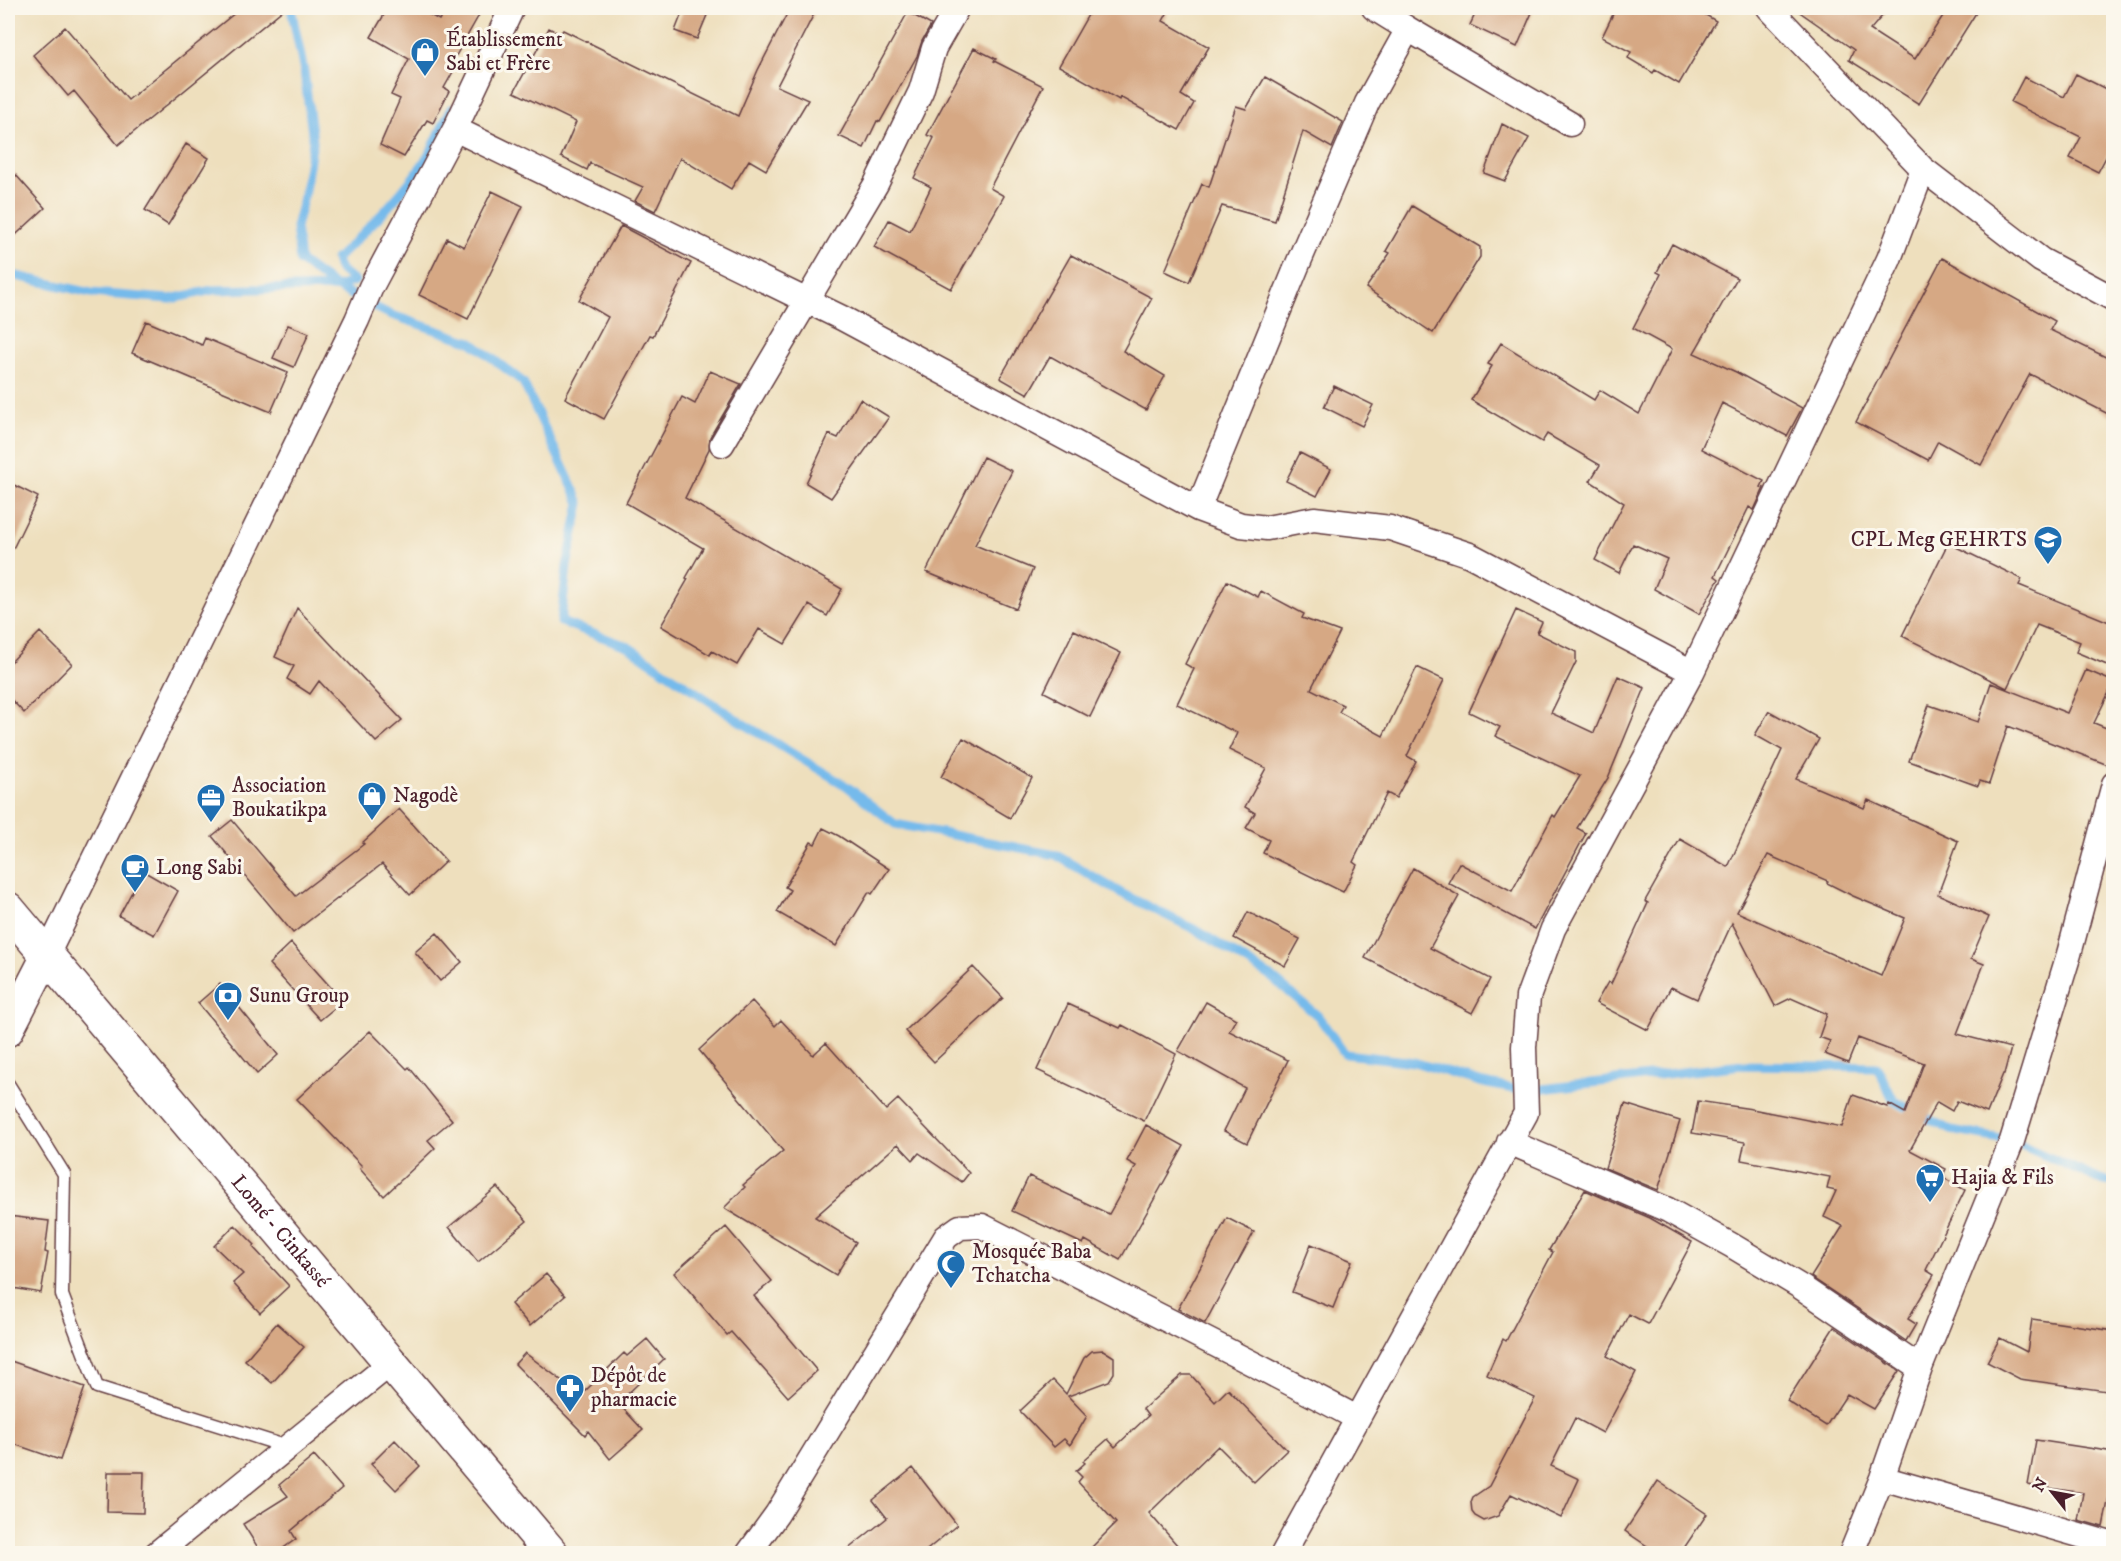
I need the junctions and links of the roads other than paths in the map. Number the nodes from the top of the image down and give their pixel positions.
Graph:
1 (512, 8) edge
2 (957, 8) edge
3 (1374, 8) edge
4 (1769, 8) edge
5 (1408, 29) junction
6 (1570, 124) dead end
7 (455, 129) junction
8 (1923, 169) junction
9 (2114, 299) edge
10 (807, 301) junction
11 (722, 444) dead end
12 (1198, 509) junction
13 (1692, 672) junction
14 (2114, 784) edge
15 (8, 909) edge
16 (47, 955) junction
17 (8, 1031) edge
18 (8, 1084) edge
19 (1509, 1142) junction
20 (391, 1363) junction
21 (1920, 1368) junction
22 (1357, 1418) junction
23 (288, 1447) junction
24 (1882, 1478) junction
25 (2114, 1545) edge
26 (156, 1554) edge
27 (552, 1554) edge
28 (748, 1554) edge
29 (1283, 1554) edge
30 (1851, 1554) edge

1 - 7 street
2 - 10 street
3 - 5 street
4 - 8 street
5 - 6 street
5 - 12 street
7 - 10 street
7 - 16 street
8 - 9 street
8 - 13 street
10 - 11 street
10 - 12 street
12 - 13 street
13 - 19 street
14 - 21 street
15 - 16 highway, Lomé - Cinkassé
16 - 17 street
16 - 20 highway, Lomé - Cinkassé
18 - 23 lane
19 - 21 street
19 - 22 street
20 - 23 street
20 - 27 highway, Lomé - Cinkassé
21 - 24 street
22 - 28 street
22 - 29 street
23 - 26 street
24 - 25 street
24 - 30 street

